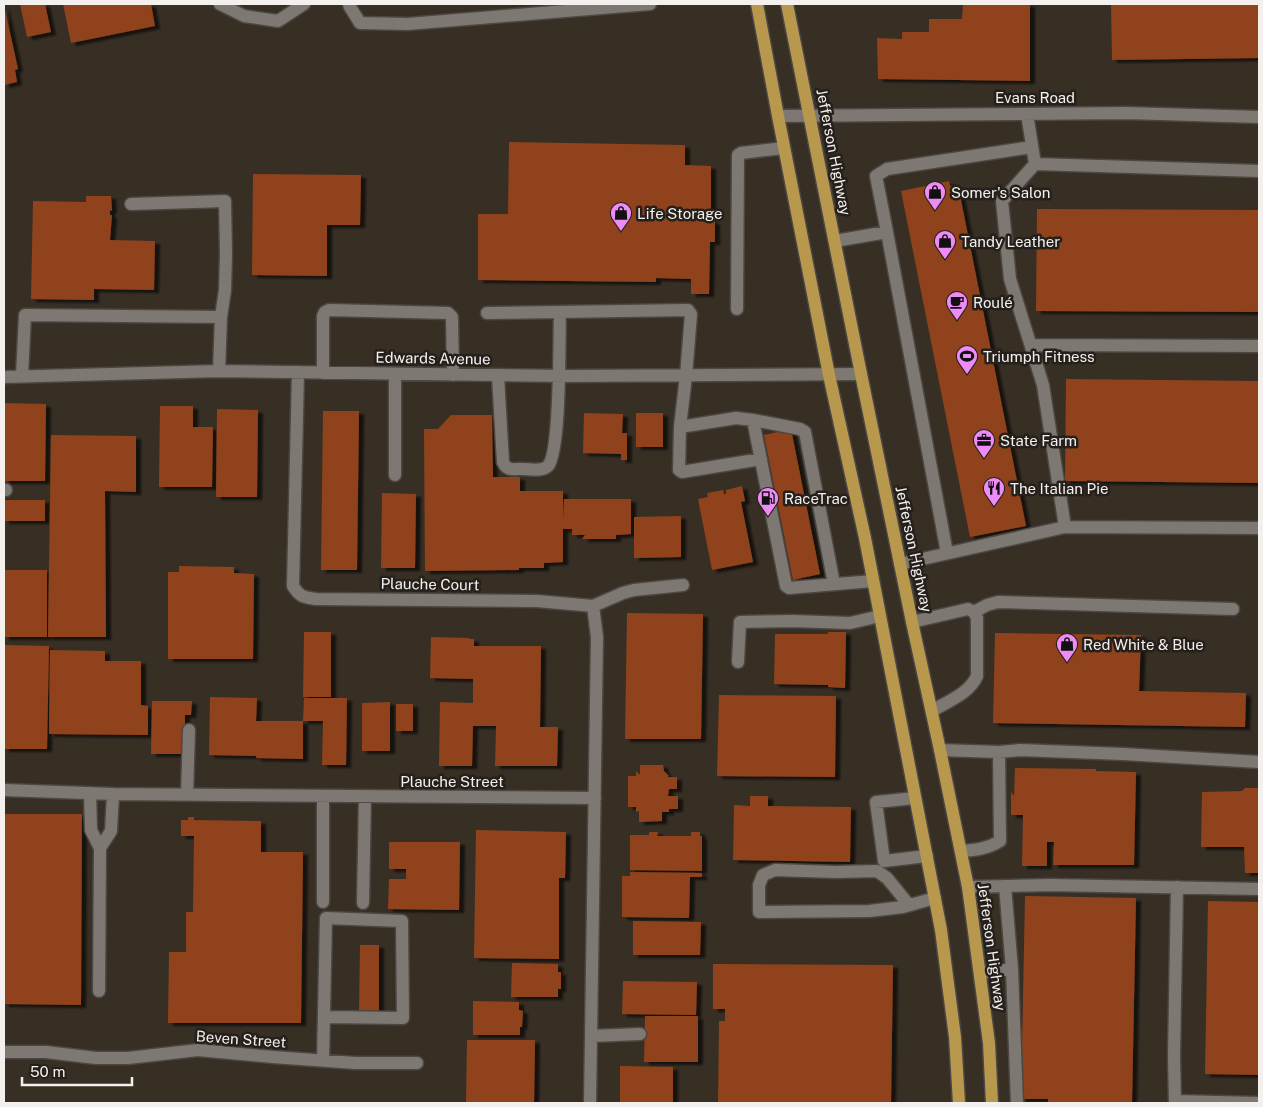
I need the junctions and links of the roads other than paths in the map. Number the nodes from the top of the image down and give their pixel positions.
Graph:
1 (220, 4) edge
2 (304, 4) edge
3 (349, 4) edge
4 (650, 4) edge
5 (758, 4) edge
6 (787, 4) edge
7 (1027, 114) junction
8 (810, 115) junction
9 (778, 116) junction
10 (1259, 117) edge
11 (1032, 147) junction
12 (784, 148) junction
13 (1035, 164) junction
14 (1259, 171) edge
15 (131, 204) dead end
16 (887, 232) junction
17 (835, 241) junction
18 (737, 309) dead end
19 (560, 312) junction
20 (487, 313) dead end
21 (221, 317) junction
22 (1031, 345) junction
23 (1259, 346) edge
24 (219, 371) junction
25 (298, 372) junction
26 (322, 373) junction
27 (395, 374) junction
28 (861, 374) junction
29 (452, 375) junction
30 (829, 375) junction
31 (22, 376) junction
32 (498, 376) junction
33 (558, 376) junction
34 (686, 376) junction
35 (4, 377) edge
36 (753, 420) junction
37 (680, 426) junction
38 (761, 459) junction
39 (395, 475) dead end
40 (1065, 527) junction
41 (1259, 528) edge
42 (947, 553) junction
43 (900, 564) junction
44 (873, 581) junction
45 (834, 584) junction
46 (683, 585) dead end
47 (593, 606) junction
48 (1233, 609) dead end
49 (974, 612) junction
50 (880, 616) junction
51 (912, 622) junction
52 (738, 662) dead end
53 (932, 711) junction
54 (189, 730) dead end
55 (940, 750) junction
56 (999, 752) junction
57 (1259, 762) edge
58 (4, 790) edge
59 (90, 793) junction
60 (113, 794) junction
61 (187, 795) junction
62 (323, 796) junction
63 (366, 796) junction
64 (595, 798) junction
65 (916, 798) junction
66 (100, 848) junction
67 (961, 851) junction
68 (927, 856) junction
69 (1005, 886) junction
70 (968, 887) junction
71 (1177, 887) junction
72 (1259, 889) edge
73 (935, 898) junction
74 (323, 902) dead end
75 (363, 903) dead end
76 (910, 905) junction
77 (1012, 969) junction
78 (980, 973) junction
79 (99, 991) dead end
80 (324, 1017) junction
81 (640, 1034) dead end
82 (591, 1036) junction
83 (4, 1052) edge
84 (323, 1061) junction
85 (417, 1063) dead end
86 (1175, 1102) edge
87 (590, 1103) edge
88 (959, 1103) edge
89 (992, 1103) edge
90 (1016, 1103) edge
91 (1259, 1103) edge

1 - 2 street
3 - 4 street
5 - 9 main road
6 - 8 main road, Jefferson Highway
7 - 8 street, Evans Road
7 - 10 street, Evans Road
7 - 11 street
8 - 9 street, Evans Road
8 - 17 main road, Jefferson Highway
9 - 12 main road
11 - 13 street
11 - 16 street
12 - 18 street
12 - 30 main road
13 - 14 street
13 - 22 street
15 - 21 street
16 - 17 street
16 - 42 street
17 - 28 main road, Jefferson Highway
19 - 20 street
19 - 33 street
19 - 34 street
21 - 24 street
21 - 31 street
22 - 23 street
22 - 40 street
24 - 25 street, Edwards Avenue
24 - 31 street, Edwards Avenue
25 - 26 street, Edwards Avenue
25 - 47 street, Plauche Court
26 - 27 street, Edwards Avenue
26 - 29 street
27 - 29 street, Edwards Avenue
27 - 39 street
28 - 30 street, Edwards Avenue
28 - 43 main road, Jefferson Highway
29 - 32 street, Edwards Avenue
30 - 34 street, Edwards Avenue
30 - 44 main road
31 - 35 street, Edwards Avenue
32 - 33 street, Edwards Avenue
32 - 33 street
33 - 34 street, Edwards Avenue
34 - 37 street
36 - 37 street
36 - 38 street
36 - 45 street
37 - 38 street
38 - 45 street
40 - 41 street
40 - 42 street
42 - 43 street
43 - 51 main road, Jefferson Highway
44 - 45 street
44 - 50 main road
46 - 47 street
47 - 64 street
48 - 49 street
49 - 51 street
49 - 53 street
50 - 52 street
50 - 65 main road
51 - 53 main road, Jefferson Highway
53 - 55 main road, Jefferson Highway
54 - 61 street
55 - 56 street
55 - 67 main road, Jefferson Highway
56 - 57 street
56 - 67 street
58 - 59 street, Plauche Street
59 - 60 street, Plauche Street
59 - 66 street
60 - 61 street, Plauche Street
60 - 66 street
61 - 62 street, Plauche Street
62 - 63 street, Plauche Street
62 - 74 street
63 - 64 street, Plauche Street
63 - 75 street
64 - 82 street
65 - 68 main road
65 - 68 street
66 - 79 street
67 - 70 main road, Jefferson Highway
68 - 73 main road
69 - 70 street
69 - 71 street
69 - 77 street
70 - 78 main road, Jefferson Highway
71 - 72 street
71 - 86 street
73 - 76 street
73 - 88 main road
76 - 76 street
77 - 78 street
77 - 90 street
78 - 89 main road, Jefferson Highway
80 - 80 street
80 - 84 street
81 - 82 street
82 - 87 street
83 - 84 street, Beven Street
84 - 85 street, Beven Street
86 - 91 street

